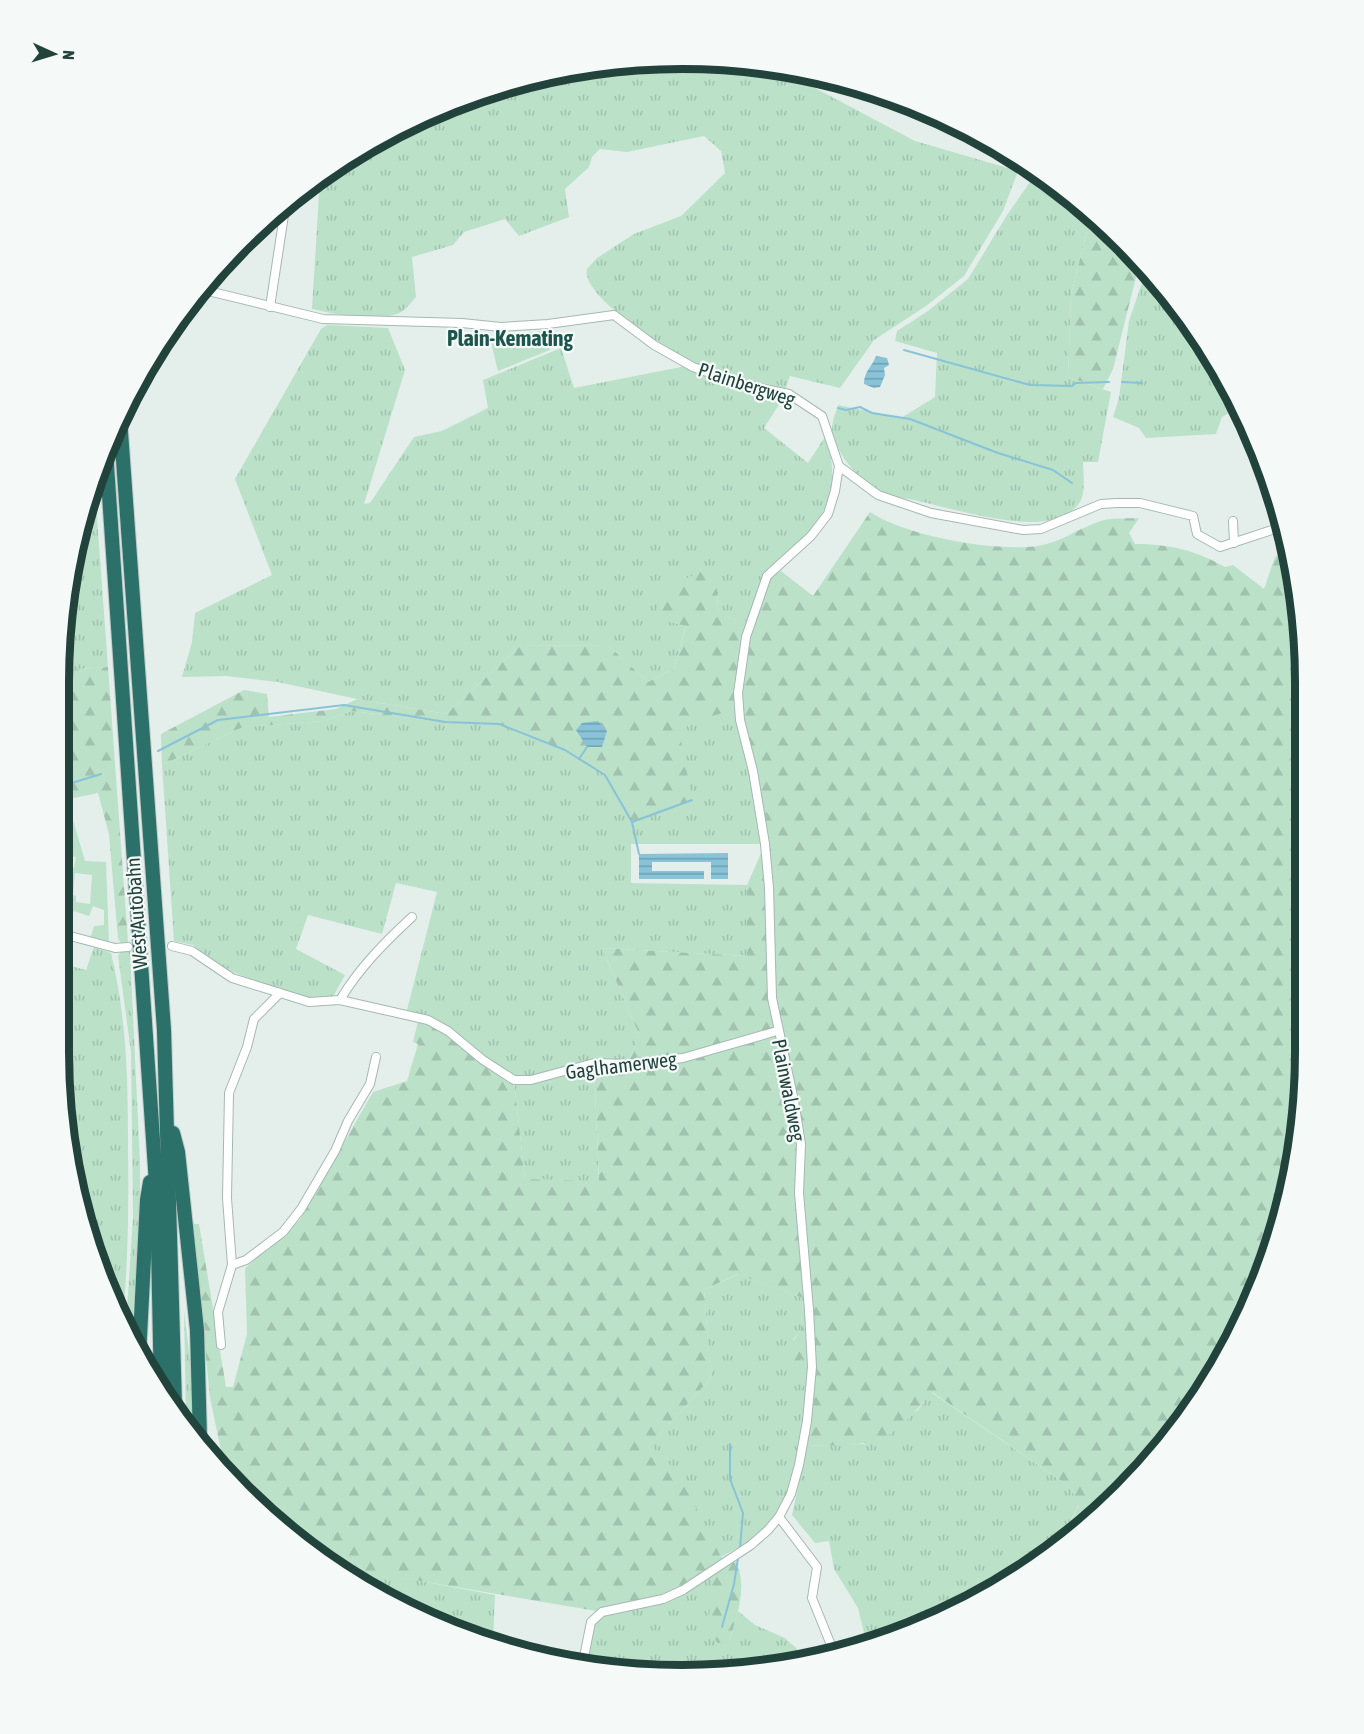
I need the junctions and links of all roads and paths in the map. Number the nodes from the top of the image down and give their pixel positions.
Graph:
1 (284, 216) edge
2 (210, 291) edge
3 (270, 307) junction
4 (121, 435) edge
5 (839, 466) junction
6 (107, 471) edge
7 (1233, 521) dead end
8 (1275, 529) edge
9 (1234, 543) junction
10 (412, 916) dead end
11 (69, 936) edge
12 (172, 946) dead end
13 (128, 947) dead end
14 (280, 993) junction
15 (340, 1000) junction
16 (777, 1031) junction
17 (376, 1057) dead end
18 (167, 1107) junction
19 (153, 1162) junction
20 (232, 1265) junction
21 (140, 1338) edge
22 (220, 1345) dead end
23 (161, 1374) edge
24 (175, 1397) edge
25 (200, 1430) edge
26 (779, 1517) junction
27 (831, 1646) edge
28 (584, 1657) edge

1 - 3 street
2 - 3 street, Plainbergweg
3 - 5 street, Plainbergweg
4 - 18 highway, West Autobahn
5 - 9 street
5 - 16 street, Plainwaldweg
6 - 19 highway, West Autobahn
7 - 9 street
8 - 9 street
10 - 15 street
11 - 13 street
12 - 14 street, Gaglhamerweg
14 - 15 street, Gaglhamerweg
14 - 20 street
15 - 16 street, Gaglhamerweg
16 - 26 street, Plainwaldweg
17 - 20 street
18 - 24 highway, West Autobahn
18 - 25 highway
19 - 21 highway
19 - 23 highway, West Autobahn
20 - 22 street
26 - 27 street
26 - 28 street, Plainwaldweg

